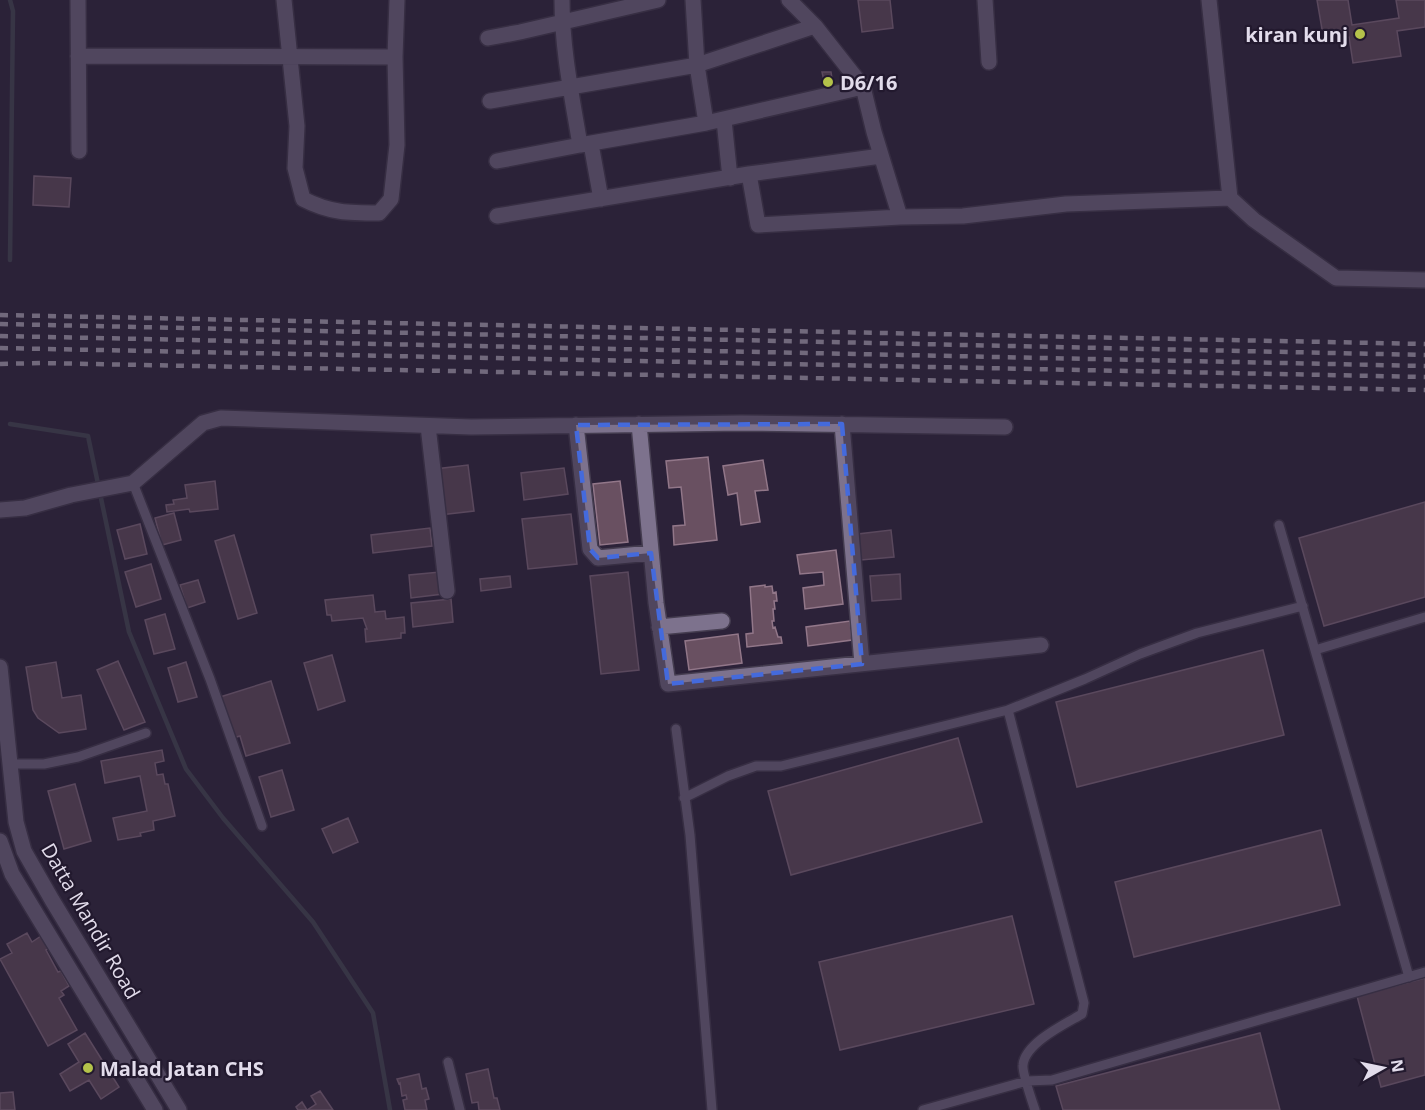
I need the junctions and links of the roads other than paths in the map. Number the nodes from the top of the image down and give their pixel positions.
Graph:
1 (78, 0) edge
2 (284, 0) edge
3 (397, 0) edge
4 (562, 0) edge
5 (658, 0) edge
6 (693, 0) edge
7 (789, 0) edge
8 (985, 0) edge
9 (1209, 0) edge
10 (562, 23) junction
11 (815, 26) junction
12 (488, 38) dead end
13 (78, 56) junction
14 (289, 57) junction
15 (395, 57) junction
16 (989, 62) dead end
17 (698, 65) junction
18 (570, 87) junction
19 (863, 87) junction
20 (490, 100) dead end
21 (724, 120) junction
22 (706, 123) junction
23 (586, 145) junction
24 (79, 151) dead end
25 (881, 156) junction
26 (497, 162) dead end
27 (749, 174) junction
28 (730, 177) junction
29 (1230, 198) junction
30 (601, 199) junction
31 (497, 216) dead end
32 (900, 217) junction
33 (1425, 280) edge
34 (639, 424) junction
35 (842, 424) junction
36 (576, 425) junction
37 (428, 426) junction
38 (1005, 427) dead end
39 (133, 483) junction
40 (0, 510) edge
41 (1279, 525) dead end
42 (651, 553) junction
43 (447, 591) dead end
44 (1303, 606) junction
45 (1425, 616) edge
46 (722, 621) dead end
47 (659, 627) junction
48 (1041, 645) dead end
49 (1315, 650) junction
50 (862, 664) junction
51 (0, 667) edge
52 (1008, 710) junction
53 (676, 729) dead end
54 (146, 733) dead end
55 (10, 764) junction
56 (7, 794) edge
57 (684, 798) junction
58 (262, 826) dead end
59 (0, 841) edge
60 (1425, 972) edge
61 (1409, 977) junction
62 (448, 1062) dead end
63 (1027, 1081) junction
64 (166, 1088) junction
65 (152, 1105) edge
66 (179, 1110) edge
67 (460, 1110) edge
68 (712, 1110) edge
69 (923, 1110) edge
70 (1035, 1110) edge

1 - 13 street
2 - 14 street
3 - 15 street
4 - 10 street
5 - 10 street
6 - 17 street
7 - 11 street
8 - 16 street
9 - 29 street
10 - 12 street
10 - 18 street
11 - 17 street
11 - 19 street
13 - 14 street
13 - 24 street
14 - 15 street
14 - 15 street
17 - 18 street
17 - 22 street
18 - 20 street
18 - 23 street
19 - 21 street
19 - 25 street
21 - 22 street
21 - 28 street
22 - 23 street
23 - 26 street
23 - 30 street
25 - 27 street
25 - 32 street
27 - 28 street
27 - 32 street
28 - 30 street
29 - 32 street
29 - 33 street
30 - 31 street
34 - 35 street
34 - 36 street
34 - 42 street
35 - 38 street
35 - 50 street
36 - 37 street
36 - 42 street
37 - 39 street
37 - 43 street
39 - 40 street
39 - 58 lane
41 - 44 lane
42 - 47 street
44 - 49 lane
44 - 52 lane
45 - 49 lane
46 - 47 street
47 - 50 street
48 - 50 street
49 - 61 lane
51 - 55 street, Datta Mandir Road
52 - 57 lane
52 - 63 lane
53 - 57 lane
54 - 55 lane
55 - 56 street, Datta Mandir Road
56 - 64 street, Datta Mandir Road
57 - 68 lane
59 - 65 street, Datta Mandir Road
60 - 61 lane
61 - 63 lane
62 - 67 lane
63 - 69 lane
63 - 70 lane
64 - 65 street
64 - 66 street, Datta Mandir Road

